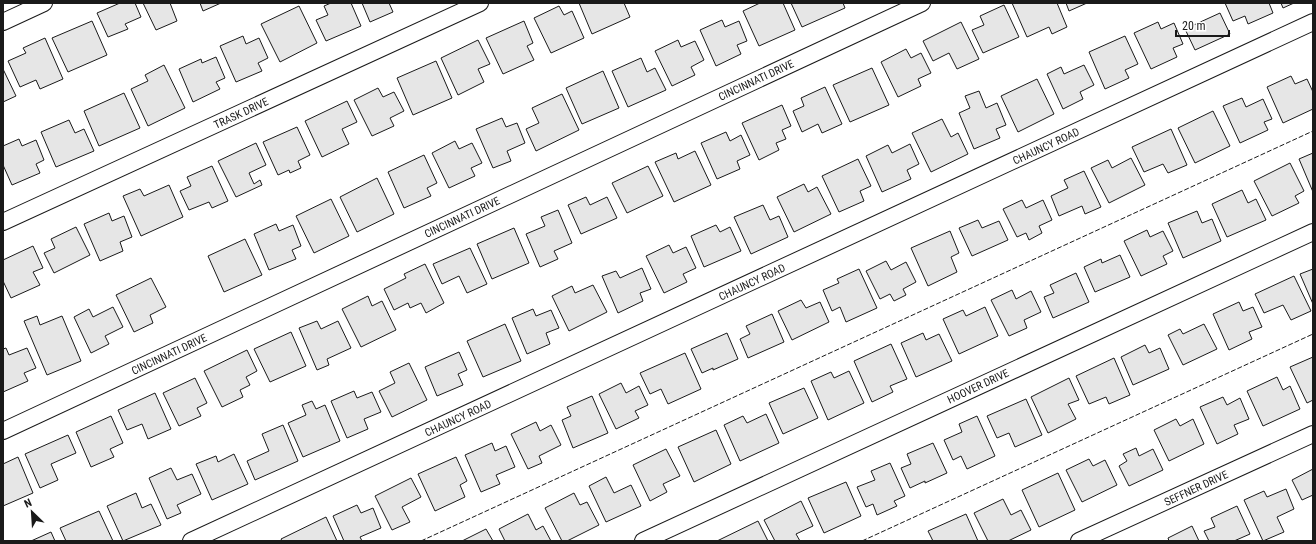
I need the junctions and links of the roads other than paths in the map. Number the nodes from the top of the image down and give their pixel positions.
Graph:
1 (44, 3) edge
2 (480, 3) edge
3 (922, 3) edge
4 (3, 22) edge
5 (1313, 22) edge
6 (3, 222) edge
7 (1313, 232) edge
8 (3, 431) edge
9 (1313, 434) edge
10 (191, 541) edge
11 (642, 541) edge
12 (1079, 541) edge

1 - 4 street
2 - 6 street, TRASK DRIVE
3 - 8 street, CINCINNATI DRIVE
5 - 10 street, CHAUNCY ROAD
7 - 11 street, HOOVER DRIVE
9 - 12 street, SEFFNER DRIVE

